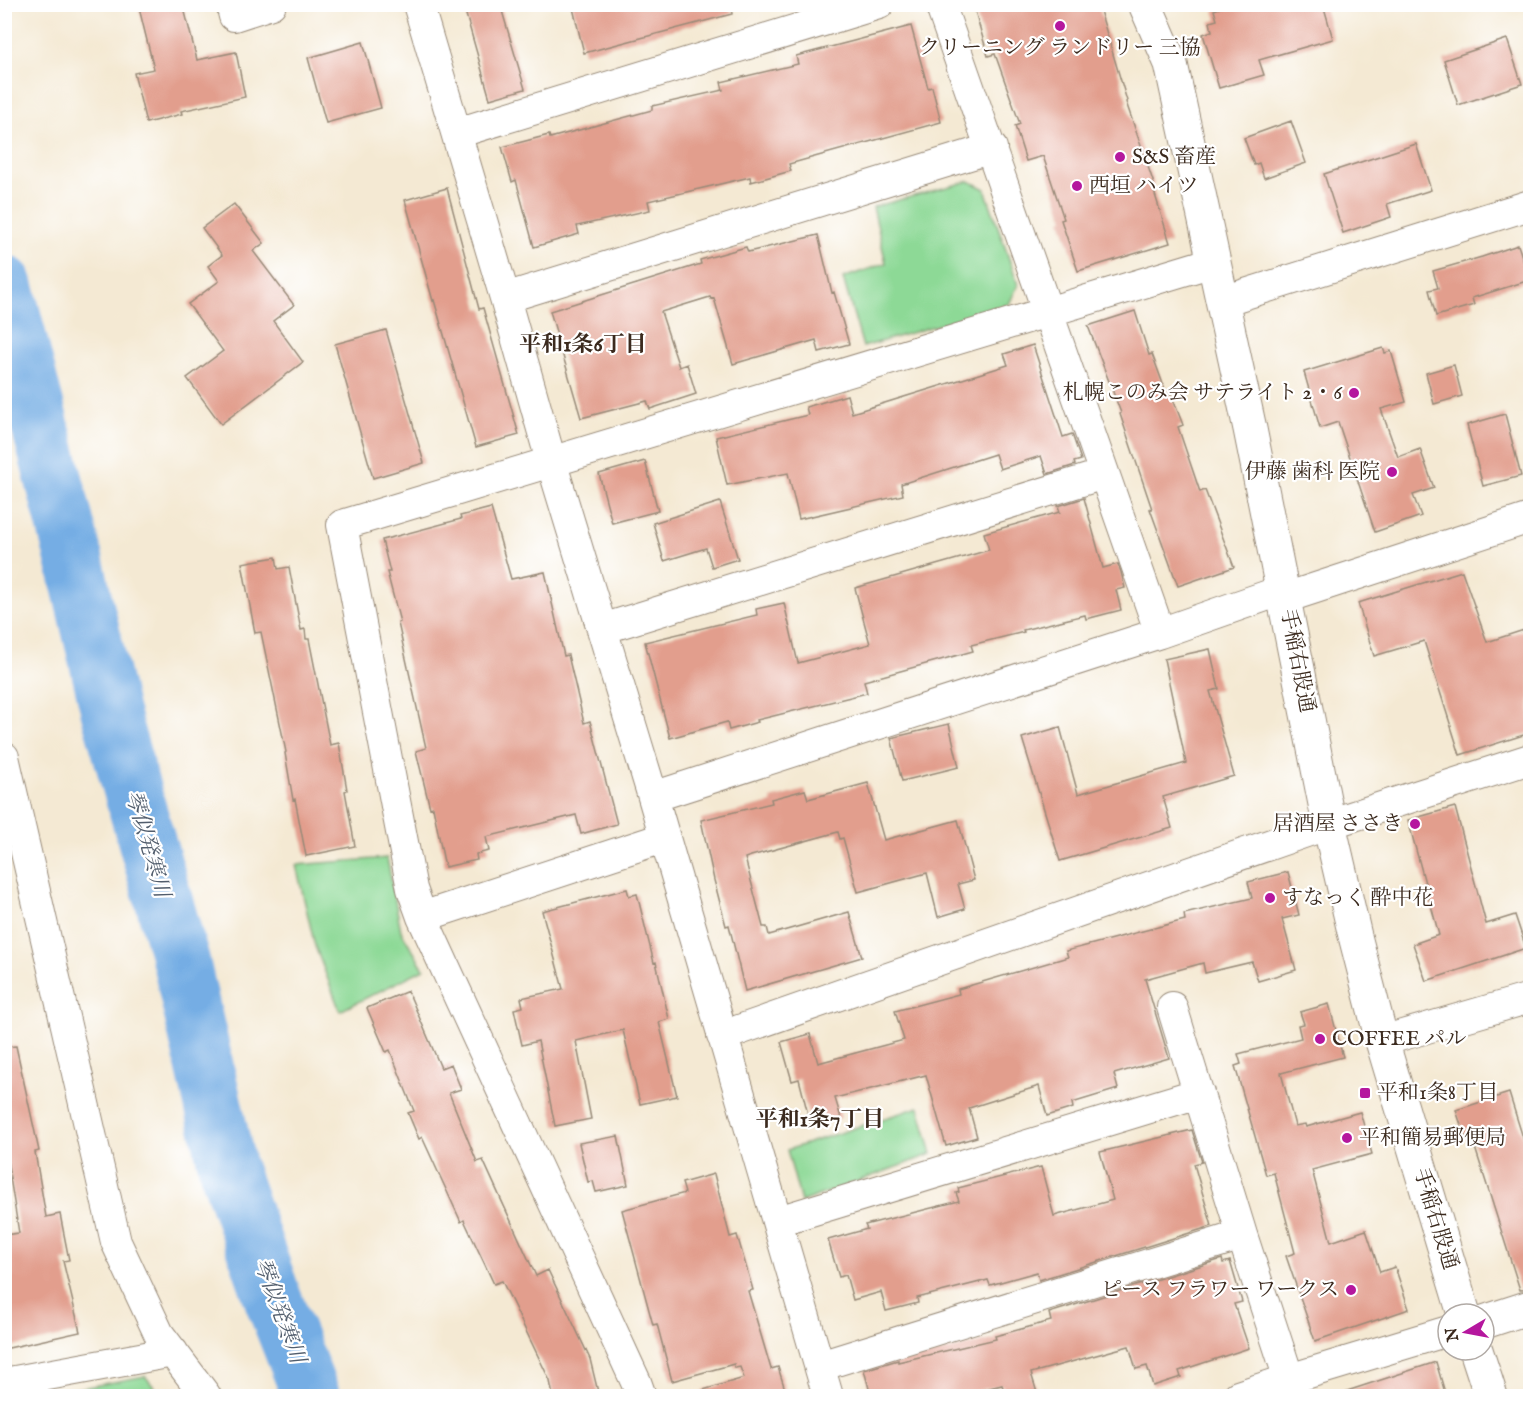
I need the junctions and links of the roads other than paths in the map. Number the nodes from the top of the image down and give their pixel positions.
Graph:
1 (231, 4) edge
2 (271, 4) edge
3 (418, 4) edge
4 (879, 4) edge
5 (940, 4) edge
6 (1145, 4) edge
7 (457, 133) junction
8 (992, 148) junction
9 (1530, 205) edge
10 (1213, 262) junction
11 (506, 298) junction
12 (1223, 301) junction
13 (1048, 312) junction
14 (551, 461) junction
15 (1104, 474) junction
16 (1530, 518) edge
17 (1284, 594) junction
18 (602, 629) junction
19 (1160, 633) junction
20 (4, 757) edge
21 (1530, 759) edge
22 (653, 797) junction
23 (1329, 824) junction
24 (663, 838) junction
25 (422, 917) junction
26 (1530, 998) edge
27 (1172, 1006) dead end
28 (722, 1036) junction
29 (1382, 1041) junction
30 (1199, 1094) junction
31 (778, 1221) junction
32 (1242, 1235) junction
33 (1460, 1302) edge
34 (1530, 1307) edge
35 (1496, 1318) edge
36 (1436, 1335) edge
37 (173, 1352) junction
38 (1480, 1362) edge
39 (820, 1366) junction
40 (4, 1383) edge
41 (1276, 1387) edge
42 (206, 1396) edge
43 (641, 1396) edge
44 (828, 1396) edge
45 (1238, 1396) edge
46 (1491, 1396) edge

1 - 2 street
3 - 7 street
4 - 7 street
5 - 8 street
6 - 10 street, 手稲右股通
7 - 11 street
8 - 11 street
8 - 13 street
9 - 12 street
10 - 12 street, 手稲右股通
10 - 13 street
11 - 14 street
12 - 17 street, 手稲右股通
13 - 14 street
13 - 15 street
14 - 18 street
14 - 25 street
15 - 18 street
15 - 19 street
16 - 17 street
17 - 19 street
17 - 23 street, 手稲右股通
18 - 22 street
19 - 22 street
20 - 37 street
21 - 23 street
22 - 24 street
23 - 28 street
23 - 29 street, 手稲右股通
24 - 25 street
24 - 28 street
25 - 43 street
26 - 29 street
27 - 30 street
28 - 31 street
29 - 33 street, 手稲右股通
30 - 31 street
30 - 32 street
31 - 39 street
32 - 39 street
32 - 41 street
34 - 35 street
36 - 41 street
37 - 40 street
37 - 42 street
38 - 46 street
39 - 44 street
41 - 45 street

